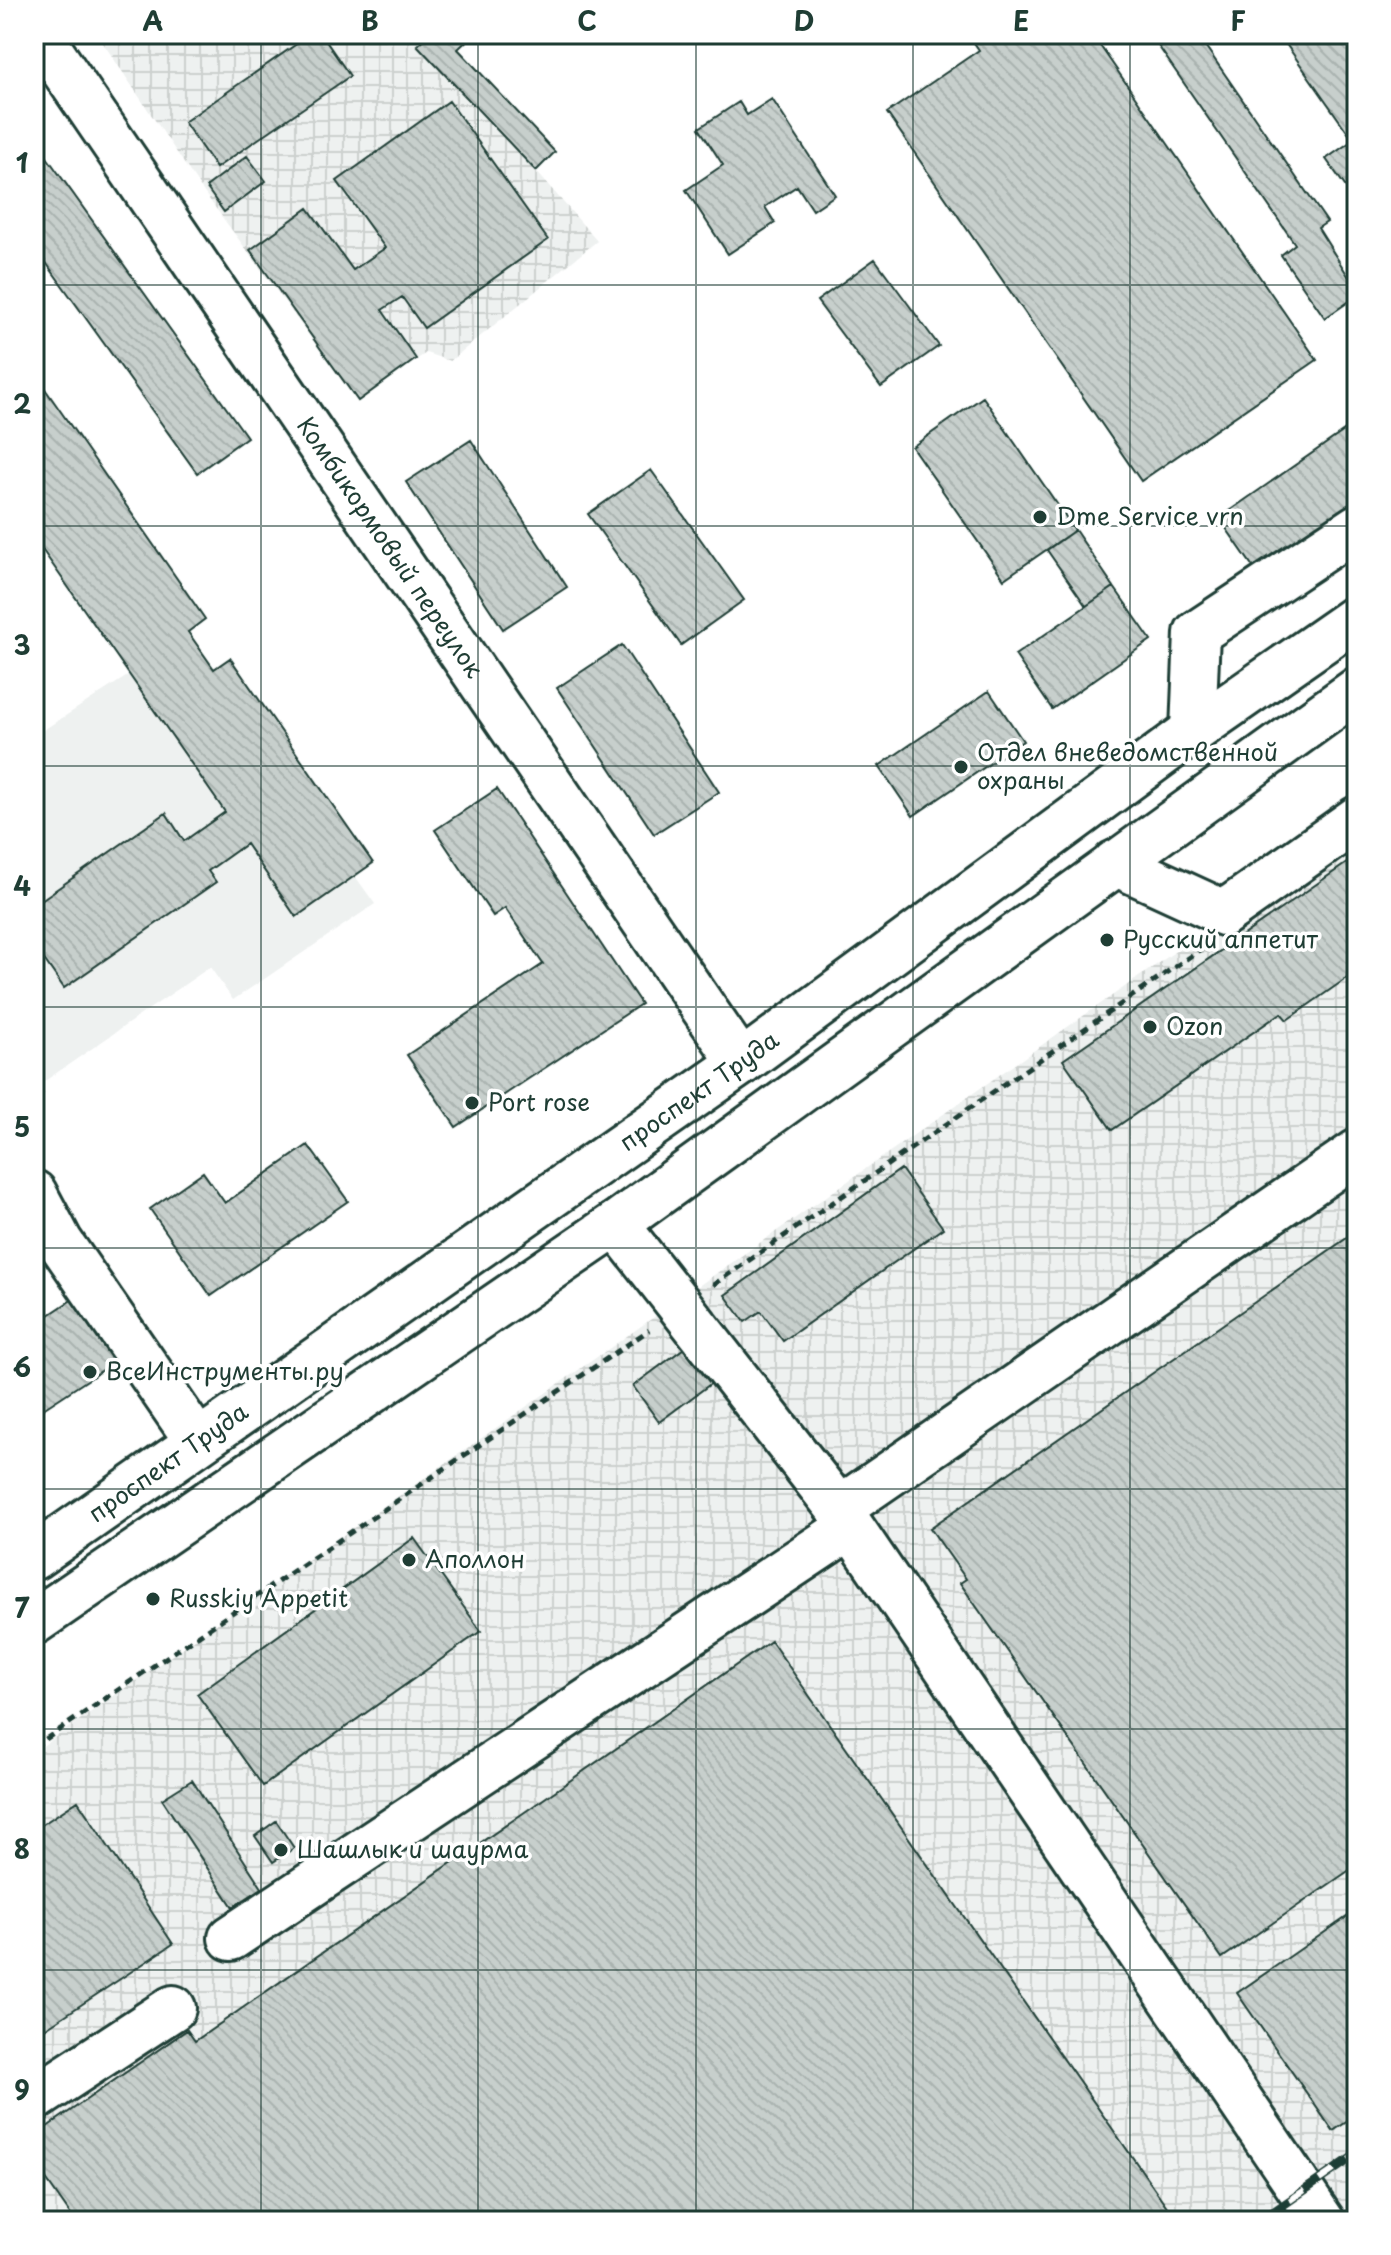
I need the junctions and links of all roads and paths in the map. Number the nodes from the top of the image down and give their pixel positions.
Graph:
1 (39, 34) edge
2 (1357, 527) edge
3 (1357, 617) edge
4 (1357, 690) edge
5 (1193, 731) junction
6 (1357, 819) edge
7 (1115, 863) junction
8 (1214, 941) dead end
9 (741, 1063) junction
10 (771, 1111) junction
11 (1357, 1152) edge
12 (34, 1193) edge
13 (616, 1224) junction
14 (47, 1251) edge
15 (679, 1309) junction
16 (198, 1442) junction
17 (844, 1518) junction
18 (34, 1557) edge
19 (34, 1622) edge
20 (34, 1747) edge
21 (231, 1938) dead end
22 (173, 2008) dead end
23 (34, 2099) edge
24 (1322, 2221) edge

1 - 9 main road, Комбикормовый переулок
2 - 5 main road
3 - 5 main road, проспект Труда
4 - 7 main road
5 - 9 main road, проспект Труда
6 - 7 main road
7 - 10 main road
8 - 15 path
9 - 10 main road, Комбикормовый переулок
9 - 16 main road, проспект Труда
10 - 13 main road
11 - 17 main road
12 - 14 main road
13 - 15 main road
13 - 19 main road
14 - 16 main road
15 - 17 main road
15 - 20 path
16 - 18 main road, проспект Труда
17 - 21 main road
17 - 24 main road
22 - 23 main road

